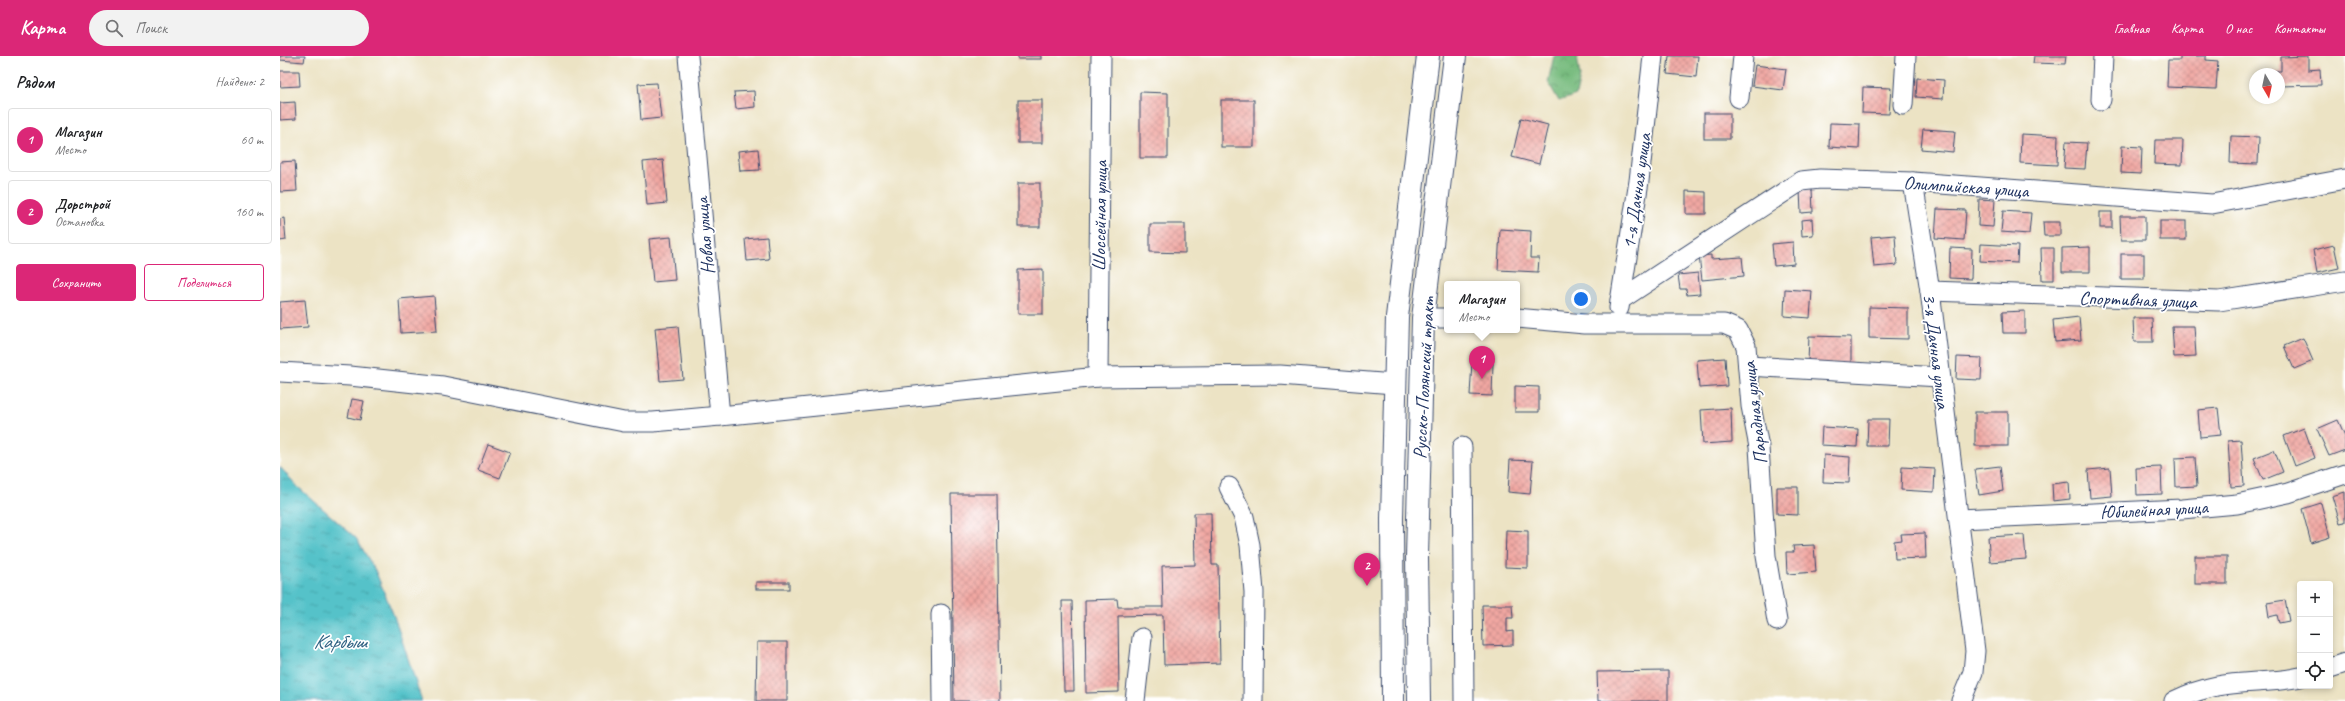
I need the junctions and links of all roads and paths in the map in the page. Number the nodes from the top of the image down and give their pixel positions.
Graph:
1 (688, 56) edge
2 (1101, 56) edge
3 (1428, 56) edge
4 (1454, 56) edge
5 (1653, 56) edge
6 (1743, 56) edge
7 (1906, 56) edge
8 (2103, 56) edge
9 (1739, 98) dead end
10 (2101, 100) dead end
11 (1903, 105) dead end
12 (2345, 179) edge
13 (1913, 182) junction
14 (2345, 282) edge
15 (1930, 291) junction
16 (1620, 300) junction
17 (1424, 318) junction
18 (1444, 318) edge
19 (1520, 318) edge
20 (1615, 325) junction
21 (1748, 366) junction
22 (280, 372) edge
23 (1098, 377) junction
24 (1940, 377) junction
25 (1394, 384) junction
26 (720, 416) junction
27 (1462, 447) dead end
28 (2345, 474) edge
29 (1229, 488) dead end
30 (1959, 519) junction
31 (941, 614) dead end
32 (1777, 621) dead end
33 (1142, 638) dead end
34 (2345, 663) edge
35 (2333, 667) edge
36 (2297, 678) edge
37 (942, 701) edge
38 (1135, 701) edge
39 (1253, 701) edge
40 (1393, 701) edge
41 (1419, 701) edge
42 (1464, 701) edge
43 (1961, 701) edge
44 (2174, 701) edge

1 - 26 street, Новая улица
2 - 23 street, Шоссейная улица
3 - 25 main road, Русско-Полянский тракт
4 - 17 main road, Русско-Полянский тракт
5 - 16 street, 1-я Дачная улица
6 - 9 street
7 - 11 street
8 - 10 street
12 - 13 street, Олимпийская улица
13 - 15 street, 3-я Дачная улица
13 - 16 street, Олимпийская улица
14 - 15 street, Спортивная улица
15 - 24 street, 3-я Дачная улица
16 - 20 street, 1-я Дачная улица
17 - 18 street
17 - 41 main road, Русско-Полянский тракт
19 - 20 street, Парадная улица
20 - 21 street, Парадная улица
21 - 24 street
21 - 32 street, Парадная улица
22 - 26 street
23 - 25 street
23 - 26 street
24 - 30 street, 3-я Дачная улица
25 - 40 main road, Русско-Полянский тракт
27 - 42 street
28 - 30 street, Юбилейная улица
29 - 39 street
30 - 43 street, 3-я Дачная улица
31 - 37 street
33 - 38 street
34 - 35 street
36 - 44 street

